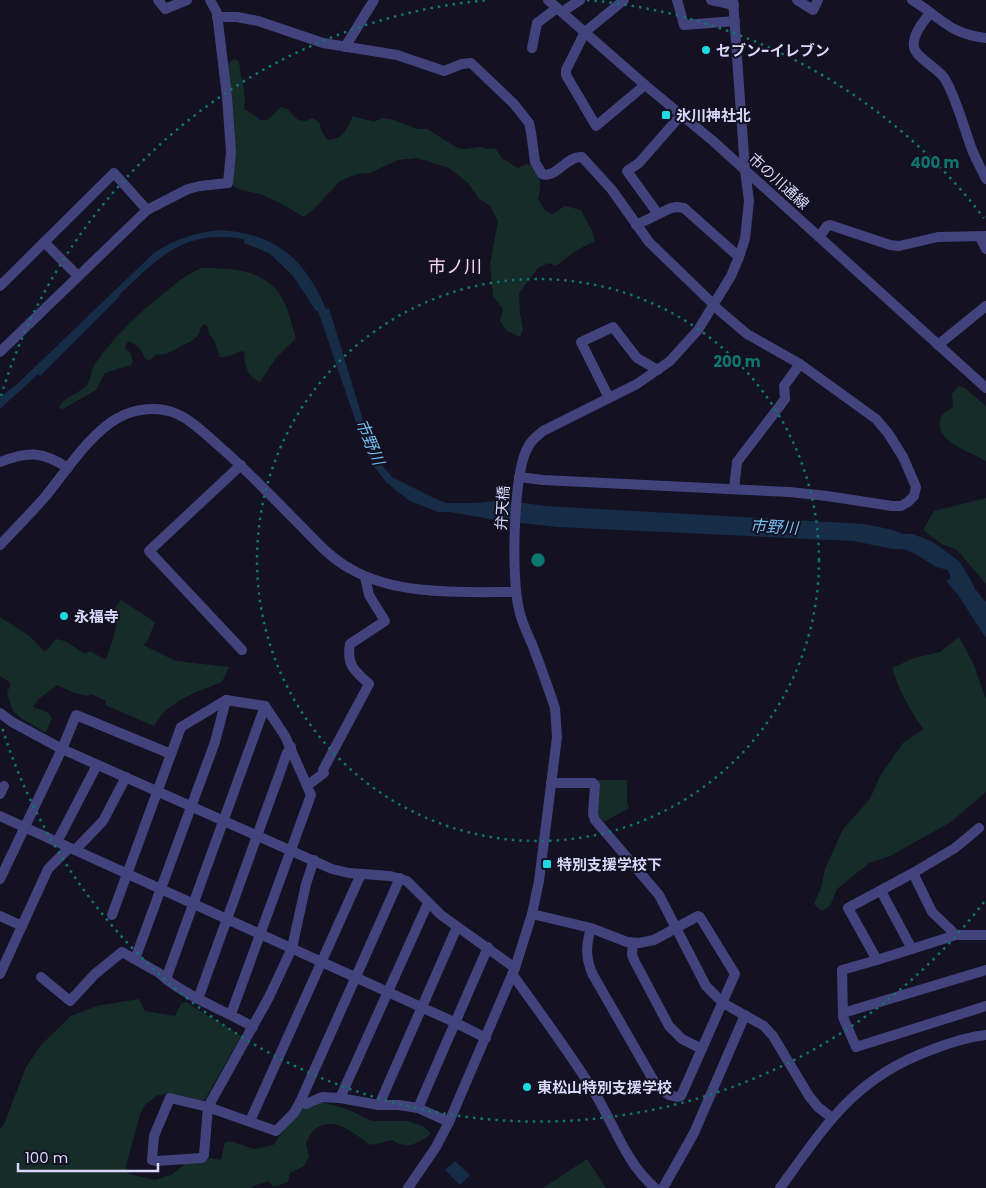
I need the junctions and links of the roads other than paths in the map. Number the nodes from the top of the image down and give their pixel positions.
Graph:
1 (158, 0) edge
2 (187, 0) edge
3 (210, 0) edge
4 (374, 0) edge
5 (548, 0) edge
6 (580, 0) edge
7 (624, 0) edge
8 (677, 0) edge
9 (711, 0) edge
10 (797, 0) edge
11 (818, 0) edge
12 (912, 0) edge
13 (733, 3) edge
14 (560, 10) junction
15 (930, 13) junction
16 (218, 18) junction
17 (735, 22) junction
18 (585, 32) junction
19 (986, 38) edge
20 (346, 47) junction
21 (532, 48) dead end
22 (645, 84) junction
23 (681, 115) junction
24 (745, 170) junction
25 (986, 179) edge
26 (147, 210) junction
27 (658, 214) junction
28 (636, 225) junction
29 (819, 237) junction
30 (983, 237) edge
31 (44, 242) junction
32 (986, 249) edge
33 (740, 257) junction
34 (78, 276) junction
35 (0, 286) edge
36 (714, 306) junction
37 (986, 306) edge
38 (938, 345) junction
39 (0, 352) edge
40 (800, 364) junction
41 (658, 370) junction
42 (986, 388) edge
43 (609, 398) junction
44 (0, 462) edge
45 (241, 465) junction
46 (68, 468) junction
47 (519, 477) junction
48 (734, 490) junction
49 (0, 545) edge
50 (365, 577) junction
51 (516, 592) junction
52 (242, 650) dead end
53 (226, 700) junction
54 (265, 706) junction
55 (0, 713) edge
56 (291, 747) junction
57 (62, 749) junction
58 (171, 754) junction
59 (97, 765) junction
60 (126, 777) junction
61 (551, 783) junction
62 (308, 785) junction
63 (158, 791) junction
64 (191, 805) junction
65 (0, 816) edge
66 (224, 820) junction
67 (24, 827) junction
68 (980, 828) dead end
69 (257, 835) junction
70 (58, 842) junction
71 (72, 849) junction
72 (290, 849) junction
73 (314, 860) junction
74 (127, 873) junction
75 (913, 873) junction
76 (361, 874) junction
77 (400, 878) junction
78 (0, 879) edge
79 (160, 888) junction
80 (881, 891) junction
81 (428, 903) junction
82 (194, 904) junction
83 (532, 914) junction
84 (112, 915) dead end
85 (0, 916) edge
86 (228, 919) junction
87 (22, 926) junction
88 (457, 927) junction
89 (591, 928) junction
90 (676, 928) junction
91 (260, 934) junction
92 (956, 935) junction
93 (986, 935) edge
94 (633, 943) junction
95 (488, 947) junction
96 (292, 948) junction
97 (912, 949) junction
98 (135, 959) junction
99 (877, 960) junction
100 (321, 961) junction
101 (986, 970) edge
102 (514, 971) junction
103 (0, 974) edge
104 (41, 977) dead end
105 (355, 977) junction
106 (166, 979) junction
107 (388, 992) junction
108 (198, 999) junction
109 (723, 1003) junction
110 (986, 1006) edge
111 (421, 1007) junction
112 (843, 1013) junction
113 (231, 1014) junction
114 (745, 1015) junction
115 (454, 1022) junction
116 (252, 1027) junction
117 (986, 1035) edge
118 (486, 1038) junction
119 (702, 1049) junction
120 (340, 1098) junction
121 (300, 1102) junction
122 (378, 1105) junction
123 (208, 1107) junction
124 (418, 1108) junction
125 (832, 1118) junction
126 (250, 1121) junction
127 (449, 1122) junction
128 (408, 1188) edge
129 (655, 1188) edge
130 (663, 1188) edge
131 (780, 1188) edge

1 - 2 street
3 - 16 street
4 - 20 street
5 - 14 street, 市の川通線
6 - 14 street
7 - 18 street
8 - 17 street
9 - 13 street
10 - 11 street
12 - 15 street
13 - 17 street, 弁天橋
14 - 18 street, 市の川通線
14 - 21 street
15 - 19 street
15 - 25 street
16 - 20 street
16 - 26 street
17 - 24 street, 弁天橋
18 - 22 street, 市の川通線
18 - 22 street
20 - 28 street
22 - 23 street, 市の川通線
23 - 24 street, 市の川通線
23 - 27 street
24 - 29 street, 市の川通線
24 - 33 street, 弁天橋
26 - 31 street
26 - 34 street
27 - 28 street
27 - 33 street
28 - 36 street
29 - 30 street
29 - 38 street, 市の川通線
30 - 32 street
31 - 34 street
31 - 35 street
33 - 36 street, 弁天橋
34 - 39 street
36 - 40 street
36 - 41 street, 弁天橋
37 - 38 street
38 - 42 street, 市の川通線
40 - 48 street
40 - 48 street
41 - 43 street, 弁天橋
41 - 43 street
43 - 47 street, 弁天橋
44 - 46 street
45 - 46 street
45 - 50 street
45 - 52 street
46 - 49 street
47 - 48 street
47 - 51 street, 弁天橋
50 - 51 street
50 - 62 street
51 - 61 street, 弁天橋
53 - 54 street
53 - 58 street
53 - 64 street
54 - 56 street
54 - 66 street
55 - 57 street
56 - 62 street
56 - 69 street
57 - 58 street
57 - 59 street
57 - 67 street
58 - 63 street
59 - 60 street
59 - 70 street
60 - 63 street
60 - 71 street
61 - 83 street, 弁天橋
61 - 90 street
62 - 72 street
63 - 64 street
63 - 74 street
64 - 66 street
64 - 79 street
65 - 67 street
66 - 69 street
66 - 82 street
67 - 70 street
67 - 78 street
68 - 75 street
69 - 72 street
69 - 86 street
70 - 71 street
71 - 74 street
71 - 87 street
72 - 73 street
72 - 91 street
73 - 76 street
73 - 96 street
74 - 79 street
74 - 84 street
75 - 80 street
75 - 92 street
76 - 77 street
76 - 100 street
77 - 81 street
77 - 105 street
79 - 82 street
79 - 98 street
80 - 97 street
80 - 99 street
81 - 88 street
81 - 107 street
82 - 86 street
82 - 106 street
83 - 89 street
83 - 102 street, 弁天橋
85 - 87 street
86 - 91 street
86 - 108 street
87 - 103 street
88 - 95 street
88 - 111 street
89 - 94 street
89 - 119 street
90 - 94 street
90 - 109 street
90 - 109 street
91 - 96 street
91 - 113 street
92 - 93 street
92 - 97 street
94 - 119 street
95 - 102 street
95 - 115 street
96 - 100 street
96 - 116 street
97 - 99 street
98 - 104 street
98 - 106 street
99 - 112 street
100 - 105 street
100 - 126 street
101 - 112 street
102 - 118 street, 弁天橋
102 - 129 street
105 - 107 street
105 - 121 street
106 - 108 street
107 - 111 street
107 - 120 street
108 - 113 street
109 - 114 street
109 - 119 street
110 - 112 street
111 - 115 street
111 - 122 street
113 - 116 street
114 - 125 street
114 - 130 street
115 - 118 street
115 - 124 street
116 - 123 street
117 - 125 street
118 - 127 street, 弁天橋
120 - 121 street
120 - 122 street
121 - 126 street
122 - 124 street
123 - 123 street
123 - 126 street
124 - 127 street
125 - 131 street
127 - 128 street, 弁天橋

